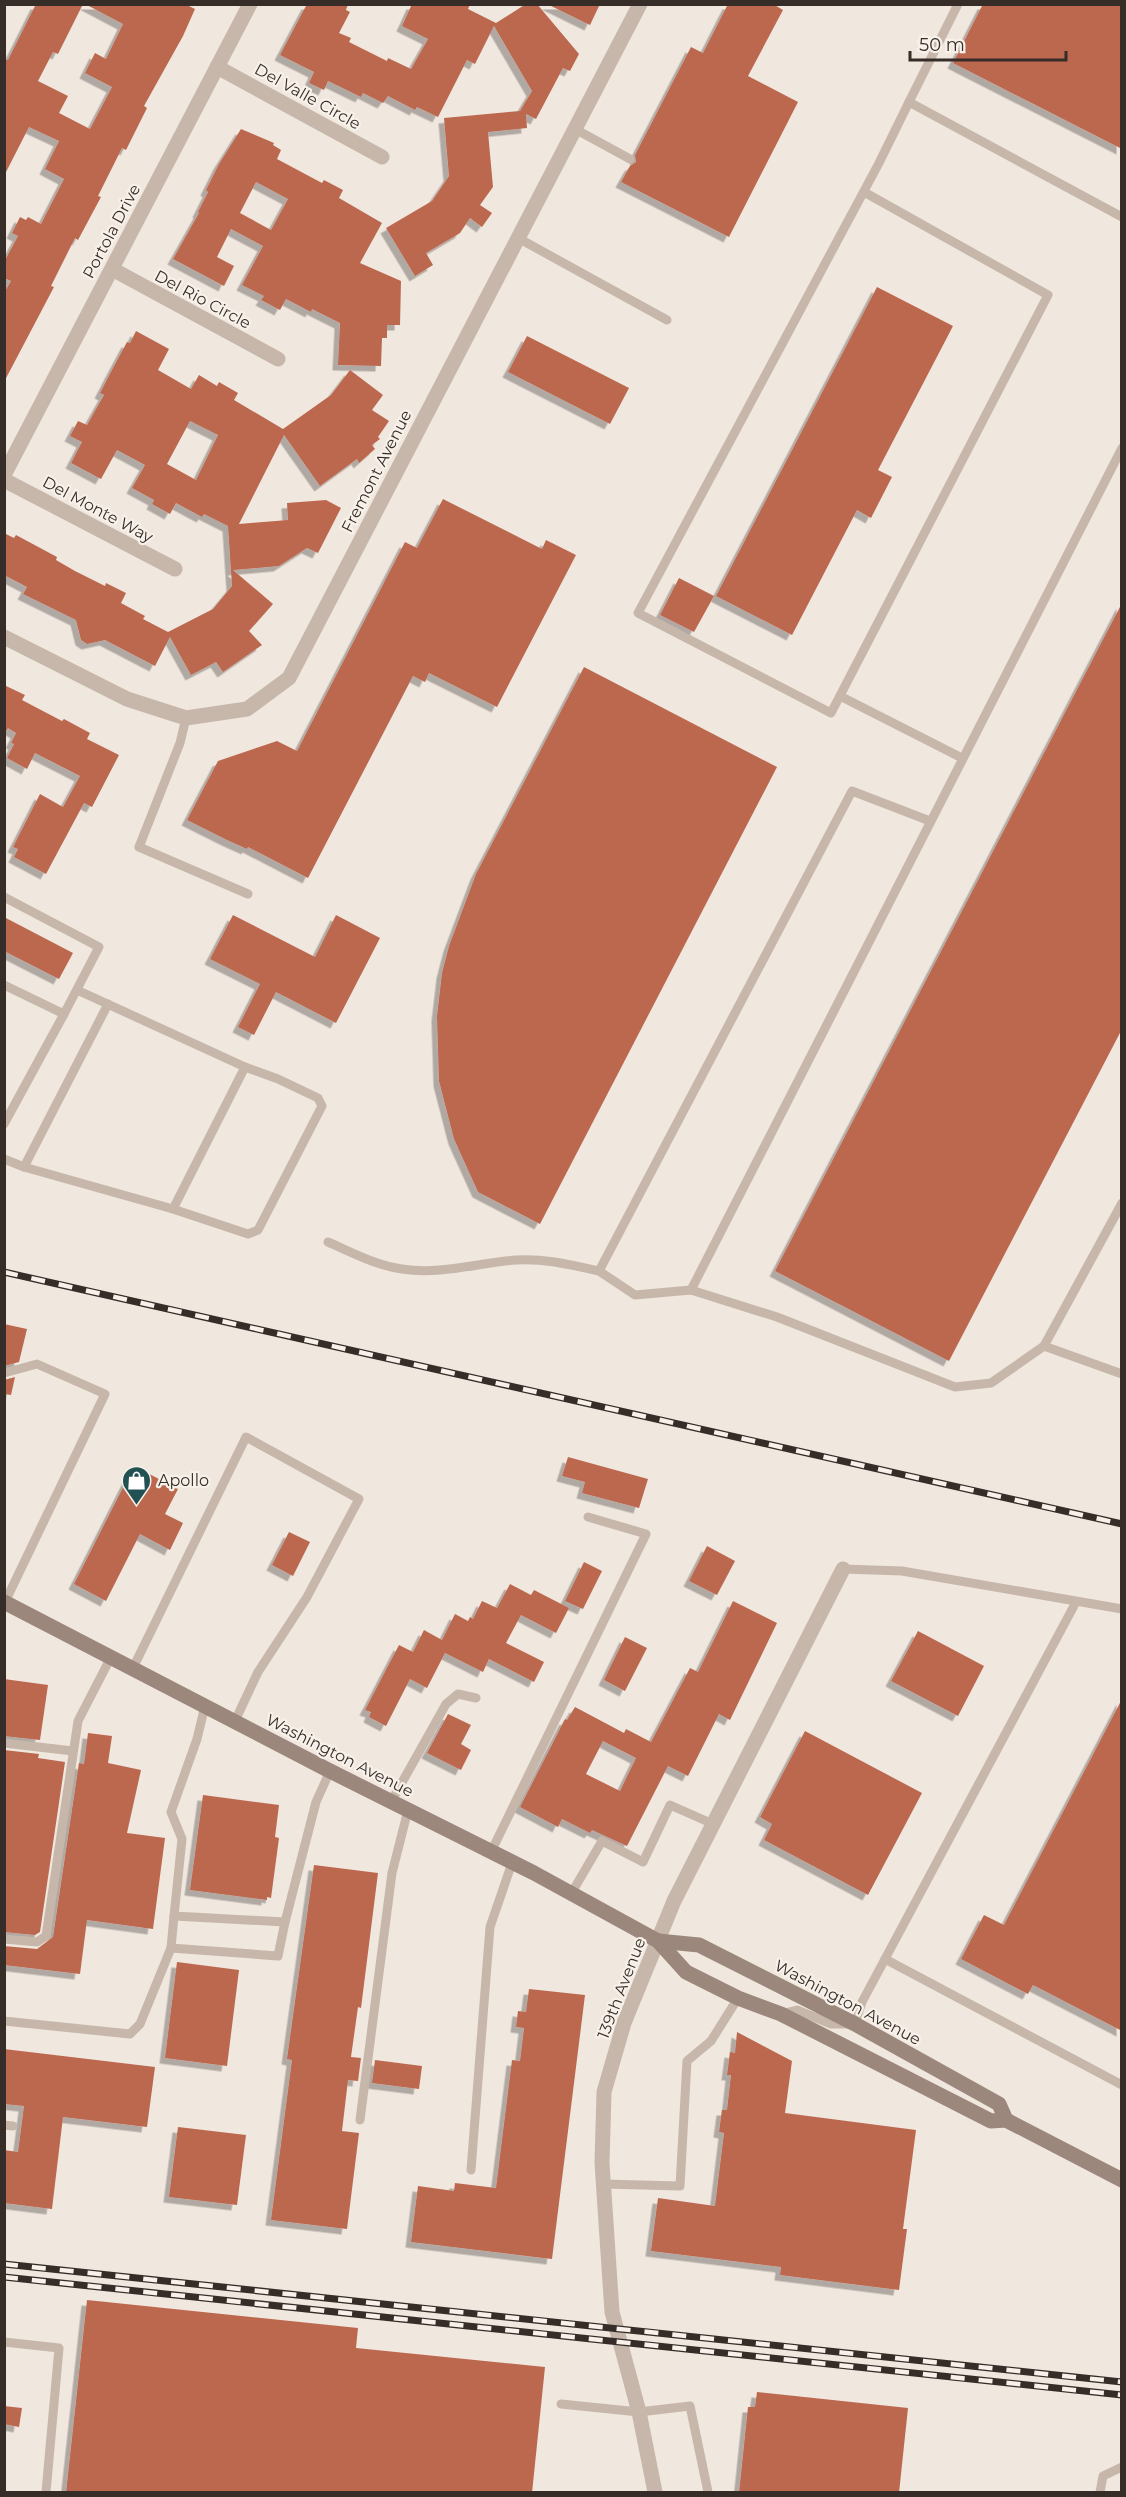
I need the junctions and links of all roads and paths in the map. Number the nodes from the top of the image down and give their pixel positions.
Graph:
1 (249, 4) edge
2 (640, 4) edge
3 (958, 4) edge
4 (217, 67) junction
5 (909, 102) junction
6 (575, 129) junction
7 (382, 157) dead end
8 (630, 159) dead end
9 (864, 192) junction
10 (1122, 217) edge
11 (518, 238) junction
12 (112, 269) junction
13 (667, 320) dead end
14 (278, 359) dead end
15 (1122, 448) edge
16 (4, 475) edge
17 (4, 480) edge
18 (175, 569) dead end
19 (4, 637) edge
20 (840, 696) junction
21 (186, 718) junction
22 (963, 758) junction
23 (930, 821) junction
24 (248, 894) dead end
25 (4, 897) edge
26 (4, 985) edge
27 (77, 990) junction
28 (108, 1004) junction
29 (64, 1014) junction
30 (245, 1066) junction
31 (4, 1124) edge
32 (4, 1159) edge
33 (24, 1167) junction
34 (1122, 1203) edge
35 (173, 1209) junction
36 (328, 1242) dead end
37 (598, 1270) junction
38 (691, 1290) junction
39 (1044, 1346) junction
40 (4, 1373) edge
41 (1122, 1374) edge
42 (588, 1516) dead end
43 (843, 1569) joint
44 (5, 1602) edge
45 (1076, 1602) junction
46 (1122, 1609) edge
47 (4, 1611) edge
48 (28, 1614) junction
49 (111, 1656) junction
50 (133, 1668) junction
51 (476, 1698) dead end
52 (205, 1706) junction
53 (235, 1721) junction
54 (4, 1743) edge
55 (73, 1751) junction
56 (330, 1772) junction
57 (391, 1802) junction
58 (408, 1810) junction
59 (713, 1824) junction
60 (491, 1852) junction
61 (512, 1863) junction
62 (571, 1893) junction
63 (174, 1916) junction
64 (285, 1922) junction
65 (4, 1938) edge
66 (658, 1941) junction
67 (171, 1948) junction
68 (885, 1959) junction
69 (738, 1998) junction
70 (781, 2014) junction
71 (4, 2021) edge
72 (855, 2024) junction
73 (1122, 2085) edge
74 (360, 2120) dead end
75 (1006, 2120) junction
76 (471, 2170) dead end
77 (1122, 2180) edge
78 (603, 2184) junction
79 (4, 2342) edge
80 (561, 2404) dead end
81 (639, 2412) junction
82 (1122, 2467) edge
83 (46, 2493) edge
84 (655, 2493) edge
85 (708, 2493) edge
86 (1100, 2493) edge

1 - 4 street, Portola Drive
2 - 6 street, Fremont Avenue
3 - 5 lane
4 - 7 street, Del Valle Circle
4 - 12 street, Portola Drive
5 - 9 lane
5 - 10 lane
6 - 8 lane
6 - 11 street, Fremont Avenue
9 - 20 lane
9 - 20 lane
11 - 13 lane
11 - 21 street, Fremont Avenue
12 - 14 street, Del Rio Circle
12 - 16 street, Portola Drive
15 - 22 lane
17 - 18 street, Del Monte Way
19 - 21 street, Fremont Avenue
20 - 22 lane
21 - 24 lane
22 - 23 lane
23 - 37 lane
23 - 38 lane
25 - 27 lane
26 - 29 lane
27 - 28 lane
27 - 29 lane
28 - 30 lane
28 - 33 lane
29 - 31 lane
30 - 35 lane
30 - 35 lane
32 - 33 lane
33 - 35 lane
34 - 39 lane
36 - 37 lane
37 - 38 lane
38 - 39 lane
39 - 41 lane
40 - 44 lane
42 - 60 lane
43 - 45 lane
43 - 59 street, 139th Avenue
44 - 48 main road, Washington Avenue
45 - 46 lane
45 - 68 lane
47 - 48 street
48 - 49 main road, Washington Avenue
49 - 50 main road, Washington Avenue
49 - 55 lane
50 - 52 main road, Washington Avenue
50 - 53 lane
51 - 57 lane
52 - 53 main road, Washington Avenue
52 - 63 lane
53 - 56 main road, Washington Avenue
54 - 55 lane
55 - 65 lane
56 - 57 main road, Washington Avenue
56 - 64 lane
57 - 58 main road, Washington Avenue
58 - 60 main road, Washington Avenue
58 - 74 lane
59 - 62 lane
59 - 66 street, 139th Avenue
60 - 61 main road, Washington Avenue
61 - 62 main road, Washington Avenue
61 - 76 lane
62 - 66 main road, Washington Avenue
63 - 64 lane
63 - 67 lane
64 - 67 lane
66 - 69 main road, Washington Avenue
66 - 72 main road, Washington Avenue
66 - 78 street, 139th Avenue
67 - 71 lane
68 - 72 lane
68 - 73 lane
69 - 70 main road, Washington Avenue
69 - 78 lane
70 - 72 lane
70 - 75 main road, Washington Avenue
72 - 75 main road, Washington Avenue
75 - 77 main road, Washington Avenue
78 - 81 street, 139th Avenue
79 - 83 lane
80 - 81 lane
81 - 84 street, 139th Avenue
81 - 85 lane
82 - 86 lane

